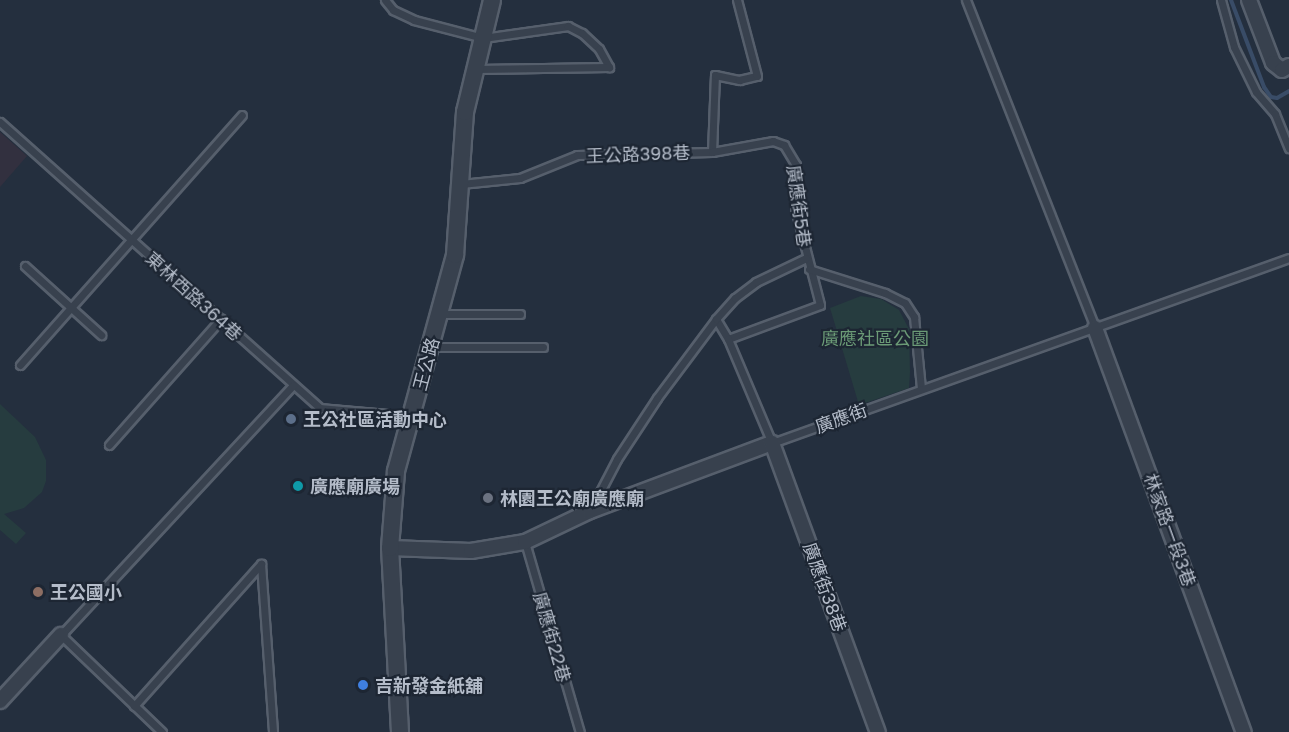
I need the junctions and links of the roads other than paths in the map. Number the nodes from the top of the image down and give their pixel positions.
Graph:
1 (385, 0) edge
2 (492, 0) edge
3 (736, 0) edge
4 (966, 0) edge
5 (1221, 0) edge
6 (1249, 0) edge
7 (483, 38) junction
8 (1289, 66) edge
9 (474, 69) junction
10 (242, 115) dead end
11 (0, 122) edge
12 (1289, 148) edge
13 (712, 152) junction
14 (461, 184) junction
15 (130, 239) junction
16 (806, 258) junction
17 (1289, 258) edge
18 (25, 266) dead end
19 (809, 269) junction
20 (71, 307) junction
21 (441, 314) junction
22 (520, 314) dead end
23 (221, 319) junction
24 (716, 319) junction
25 (1095, 328) junction
26 (101, 335) dead end
27 (728, 339) junction
28 (429, 347) junction
29 (543, 347) dead end
30 (20, 364) dead end
31 (293, 385) junction
32 (921, 388) junction
33 (412, 416) junction
34 (772, 443) junction
35 (109, 446) dead end
36 (590, 511) junction
37 (525, 542) junction
38 (390, 548) junction
39 (61, 635) junction
40 (0, 701) edge
41 (134, 706) junction
42 (162, 732) edge
43 (273, 732) edge
44 (400, 732) edge
45 (580, 732) edge
46 (878, 732) edge
47 (1244, 732) edge

1 - 7 lane
2 - 7 street, 王公路
3 - 13 lane
4 - 25 lane
5 - 12 lane
6 - 8 street
7 - 9 street, 王公路
7 - 9 lane
9 - 14 street, 王公路
10 - 15 lane
11 - 15 lane, 東林西路364巷
13 - 14 lane, 王公路398巷
13 - 16 lane, 廣應街5巷
14 - 21 street, 王公路
15 - 20 lane
15 - 23 lane, 東林西路364巷
16 - 19 lane, 廣應街5巷
16 - 24 lane
17 - 25 lane, 廣應街
18 - 20 lane
19 - 27 lane, 廣應街5巷
19 - 32 lane
20 - 26 lane
20 - 30 lane
21 - 22 lane
21 - 28 street, 王公路
23 - 31 lane, 東林西路364巷
23 - 35 lane
24 - 27 lane
24 - 36 lane
25 - 32 lane, 廣應街
25 - 47 street, 林家路一段3巷
27 - 34 lane
28 - 29 lane
28 - 33 street, 王公路
31 - 33 lane, 東林西路364巷
31 - 39 lane
32 - 34 lane, 廣應街
33 - 38 street, 王公路
34 - 36 street, 廣應街
34 - 46 street, 廣應街38巷
36 - 37 street, 廣應街
37 - 38 street, 廣應街
37 - 45 lane, 廣應街22巷
38 - 44 street, 王公路
39 - 40 street
39 - 41 lane
41 - 42 lane
41 - 43 lane

